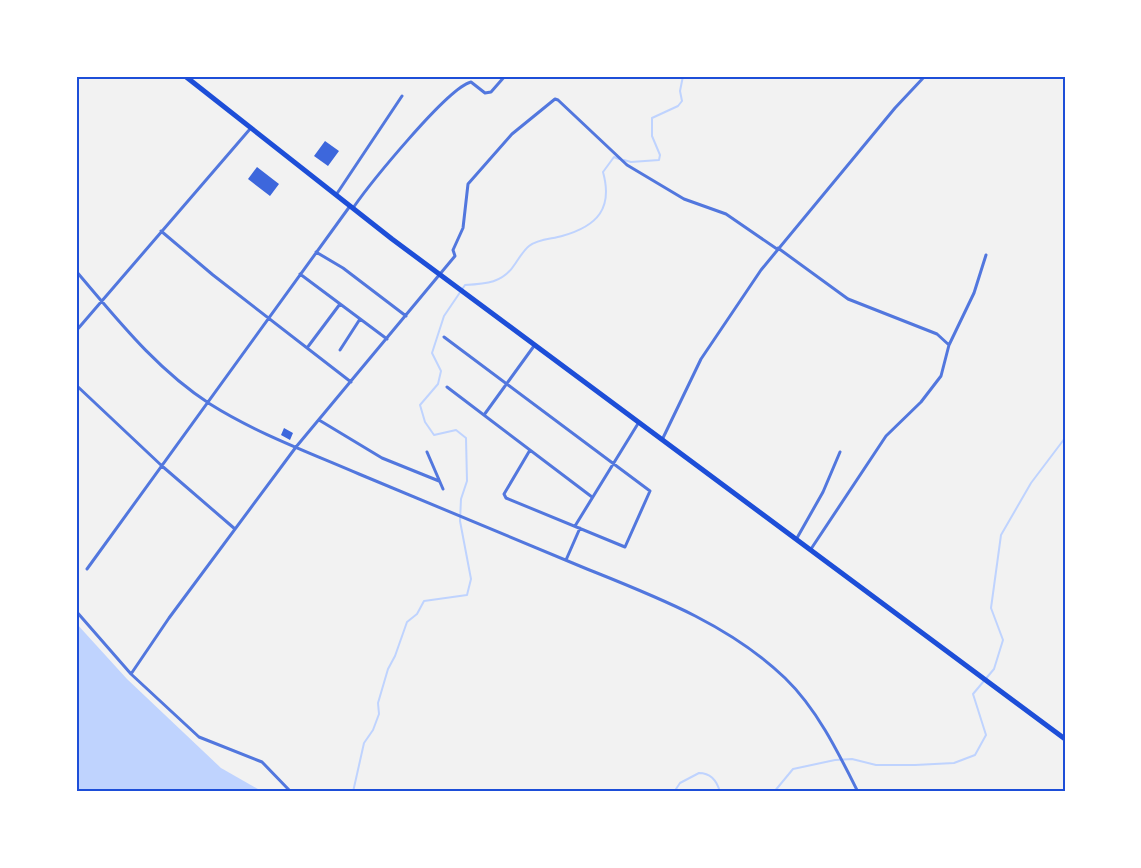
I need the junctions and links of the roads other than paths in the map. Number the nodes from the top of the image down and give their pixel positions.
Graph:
1 (185, 76) edge
2 (506, 76) edge
3 (925, 76) edge
4 (402, 96) dead end
5 (250, 129) junction
6 (336, 195) junction
7 (351, 207) junction
8 (161, 232) junction
9 (778, 248) junction
10 (316, 252) junction
11 (986, 255) dead end
12 (76, 271) edge
13 (300, 274) junction
14 (440, 274) junction
15 (102, 301) junction
16 (340, 304) junction
17 (406, 316) junction
18 (268, 318) junction
19 (360, 319) junction
20 (76, 331) edge
21 (444, 336) dead end
22 (387, 339) junction
23 (949, 345) junction
24 (534, 346) junction
25 (307, 348) junction
26 (340, 350) dead end
27 (351, 382) junction
28 (507, 383) junction
29 (76, 385) edge
30 (447, 387) dead end
31 (208, 402) junction
32 (484, 415) junction
33 (319, 420) junction
34 (639, 422) junction
35 (662, 440) junction
36 (296, 447) junction
37 (530, 450) junction
38 (427, 452) dead end
39 (840, 452) dead end
40 (614, 462) junction
41 (162, 466) junction
42 (439, 481) junction
43 (443, 489) dead end
44 (592, 497) junction
45 (576, 526) junction
46 (580, 528) junction
47 (235, 529) junction
48 (797, 538) junction
49 (811, 548) junction
50 (566, 560) junction
51 (87, 569) dead end
52 (76, 611) edge
53 (131, 674) junction
54 (1065, 739) edge
55 (291, 792) edge
56 (858, 792) edge

1 - 5 main road
2 - 7 street
3 - 9 street
4 - 6 street
5 - 6 main road
5 - 8 street
6 - 7 main road
7 - 10 street
7 - 14 main road
8 - 15 street
8 - 18 street
9 - 14 street
9 - 23 street
9 - 35 street
10 - 13 street
10 - 17 street
11 - 23 street
12 - 15 street
13 - 16 street
13 - 18 street
14 - 17 street
14 - 24 main road
15 - 20 street
15 - 31 street
16 - 19 street
16 - 25 street
17 - 22 street
18 - 25 street
18 - 31 street
19 - 22 street
19 - 26 street
21 - 28 street
22 - 27 street
23 - 49 street
24 - 28 street
24 - 34 main road
25 - 27 street
27 - 33 street
28 - 32 street
28 - 40 street
29 - 41 street
30 - 32 street
31 - 36 street
31 - 41 street
32 - 37 street
33 - 36 street
33 - 42 street
34 - 35 main road
34 - 40 street
35 - 48 main road
36 - 47 street
36 - 50 street
37 - 44 street
37 - 45 street
38 - 42 street
39 - 48 street
40 - 44 street
40 - 46 street
41 - 47 street
41 - 51 street
42 - 43 street
44 - 45 street
45 - 46 street
46 - 50 street
47 - 53 street
48 - 49 main road
49 - 54 main road
50 - 56 street
52 - 53 street
53 - 55 street

